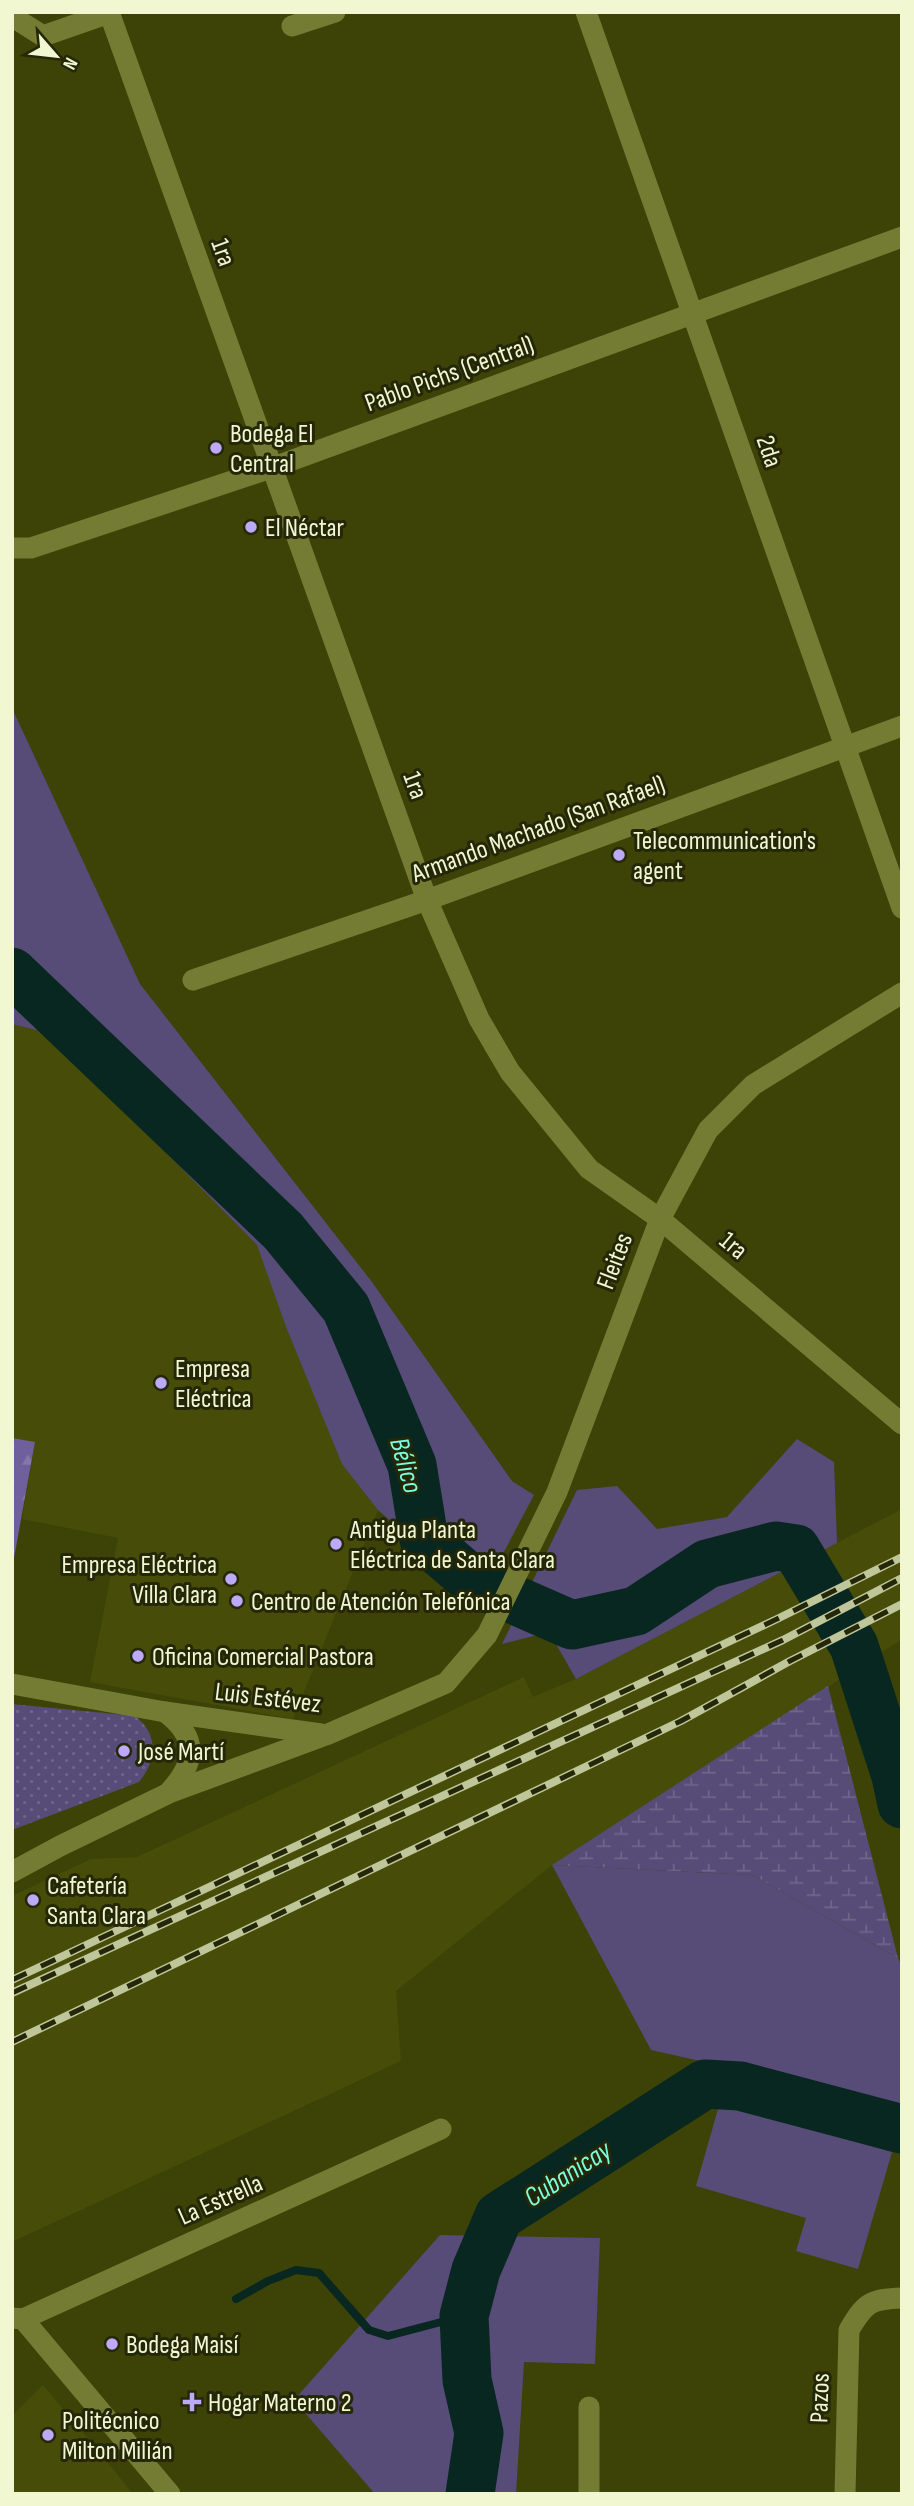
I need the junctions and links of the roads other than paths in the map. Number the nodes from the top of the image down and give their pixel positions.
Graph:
1 (109, 12) edge
2 (335, 12) edge
3 (586, 12) edge
4 (14, 18) edge
5 (292, 26) dead end
6 (902, 237) edge
7 (692, 313) junction
8 (271, 468) junction
9 (12, 548) edge
10 (902, 726) edge
11 (845, 745) junction
12 (427, 900) junction
13 (902, 908) edge
14 (193, 980) dead end
15 (902, 993) edge
16 (660, 1219) junction
17 (902, 1423) edge
18 (487, 1635) joint
19 (12, 1684) edge
20 (165, 1712) junction
21 (326, 1735) junction
22 (169, 1793) junction
23 (12, 1872) edge
24 (441, 2129) dead end
25 (902, 2298) edge
26 (18, 2318) edge
27 (589, 2407) dead end
28 (170, 2494) edge
29 (589, 2494) edge
30 (845, 2494) edge

1 - 4 street
1 - 8 street, 1ra
2 - 5 street
3 - 7 street, 2da
6 - 7 street, Pablo Pichs (Central)
7 - 8 street, Pablo Pichs (Central)
7 - 11 street, 2da
8 - 9 street, Pablo Pichs (Central)
8 - 12 street, 1ra
10 - 11 street, Armando Machado (San Rafael)
11 - 12 street, Armando Machado (San Rafael)
11 - 13 street, 2da
12 - 14 street, Armando Machado (San Rafael)
12 - 16 street, 1ra
15 - 16 street, Fleites
16 - 17 street, 1ra
16 - 18 street, Fleites
18 - 21 street, Luis Estévez
19 - 20 street, Luis Estévez
20 - 21 street, Luis Estévez
20 - 22 street
21 - 22 street
22 - 23 street
24 - 26 street, La Estrella
25 - 30 street, Pazos
26 - 28 street
27 - 29 street

